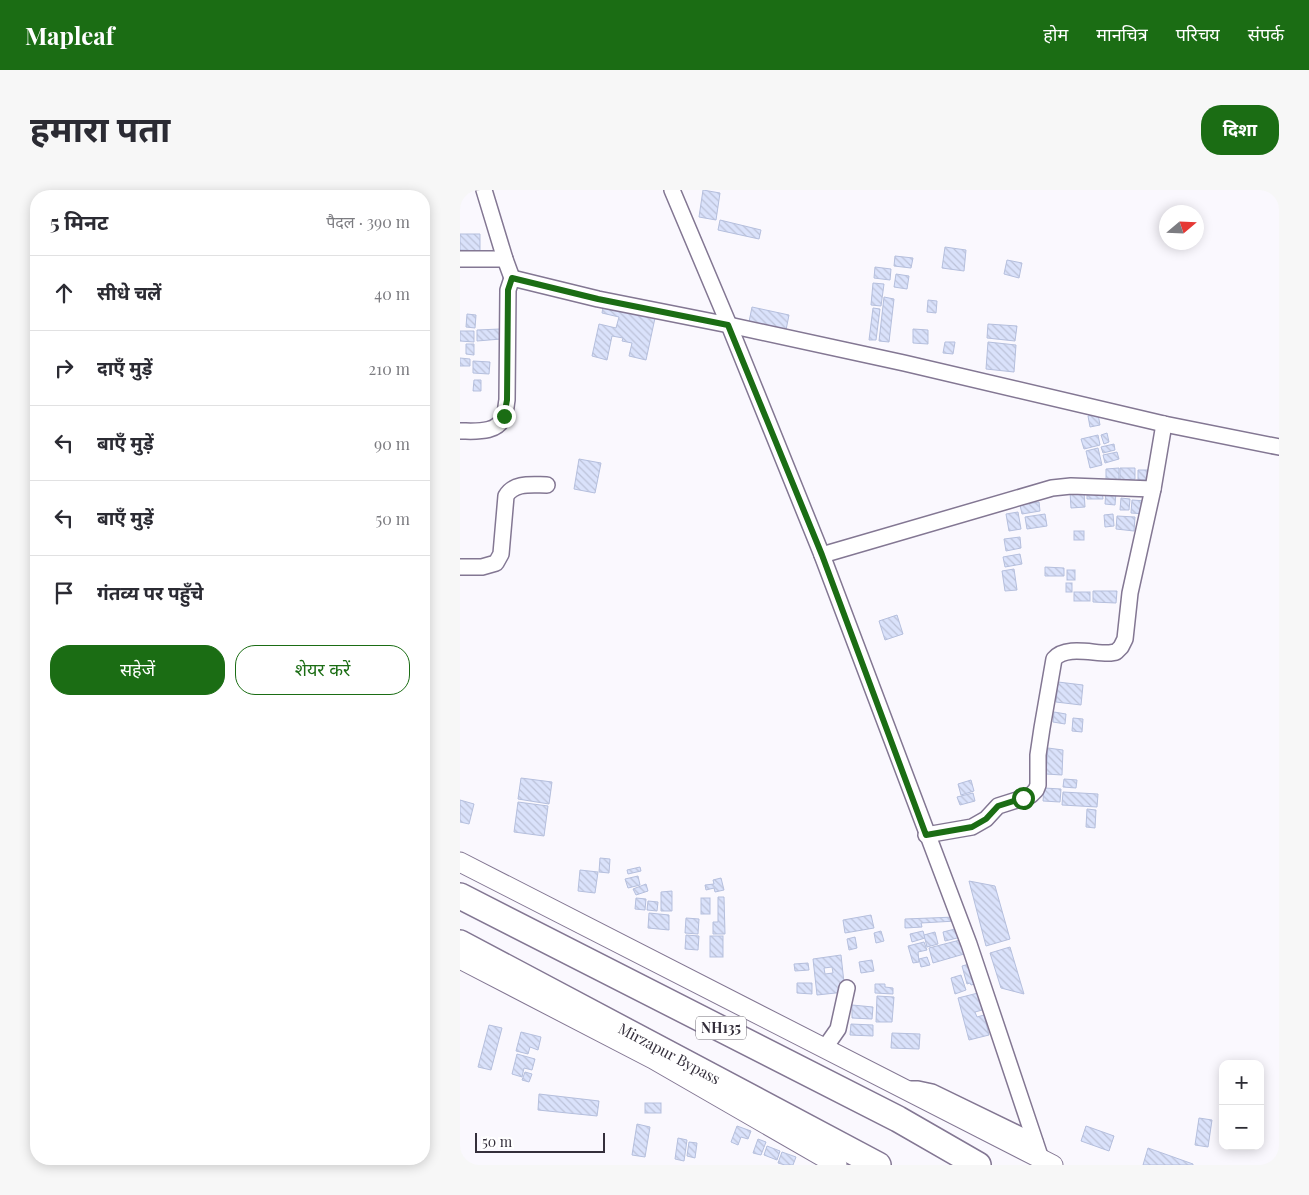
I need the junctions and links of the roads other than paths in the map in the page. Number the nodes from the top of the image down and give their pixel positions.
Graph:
1 (484, 190) edge
2 (672, 190) edge
3 (460, 259) edge
4 (504, 259) junction
5 (512, 278) junction
6 (728, 325) junction
7 (1164, 424) junction
8 (460, 431) edge
9 (1279, 447) edge
10 (547, 485) dead end
11 (1153, 489) junction
12 (822, 555) junction
13 (460, 567) edge
14 (926, 835) junction
15 (460, 862) edge
16 (460, 896) edge
17 (460, 943) edge
18 (460, 959) edge
19 (847, 988) dead end
20 (824, 1049) junction
21 (1043, 1155) edge
22 (837, 1165) edge
23 (878, 1165) edge
24 (978, 1165) edge

1 - 4 street
2 - 6 street
3 - 4 street
4 - 5 street
5 - 6 street
5 - 8 street
6 - 7 street
6 - 12 street
7 - 9 street
7 - 11 street
10 - 13 street
11 - 12 street
11 - 14 street
12 - 14 street
14 - 21 street
15 - 20 street
16 - 24 highway, NH135
17 - 23 highway, Mirzapur Bypass
18 - 22 street
19 - 20 street
20 - 21 street

